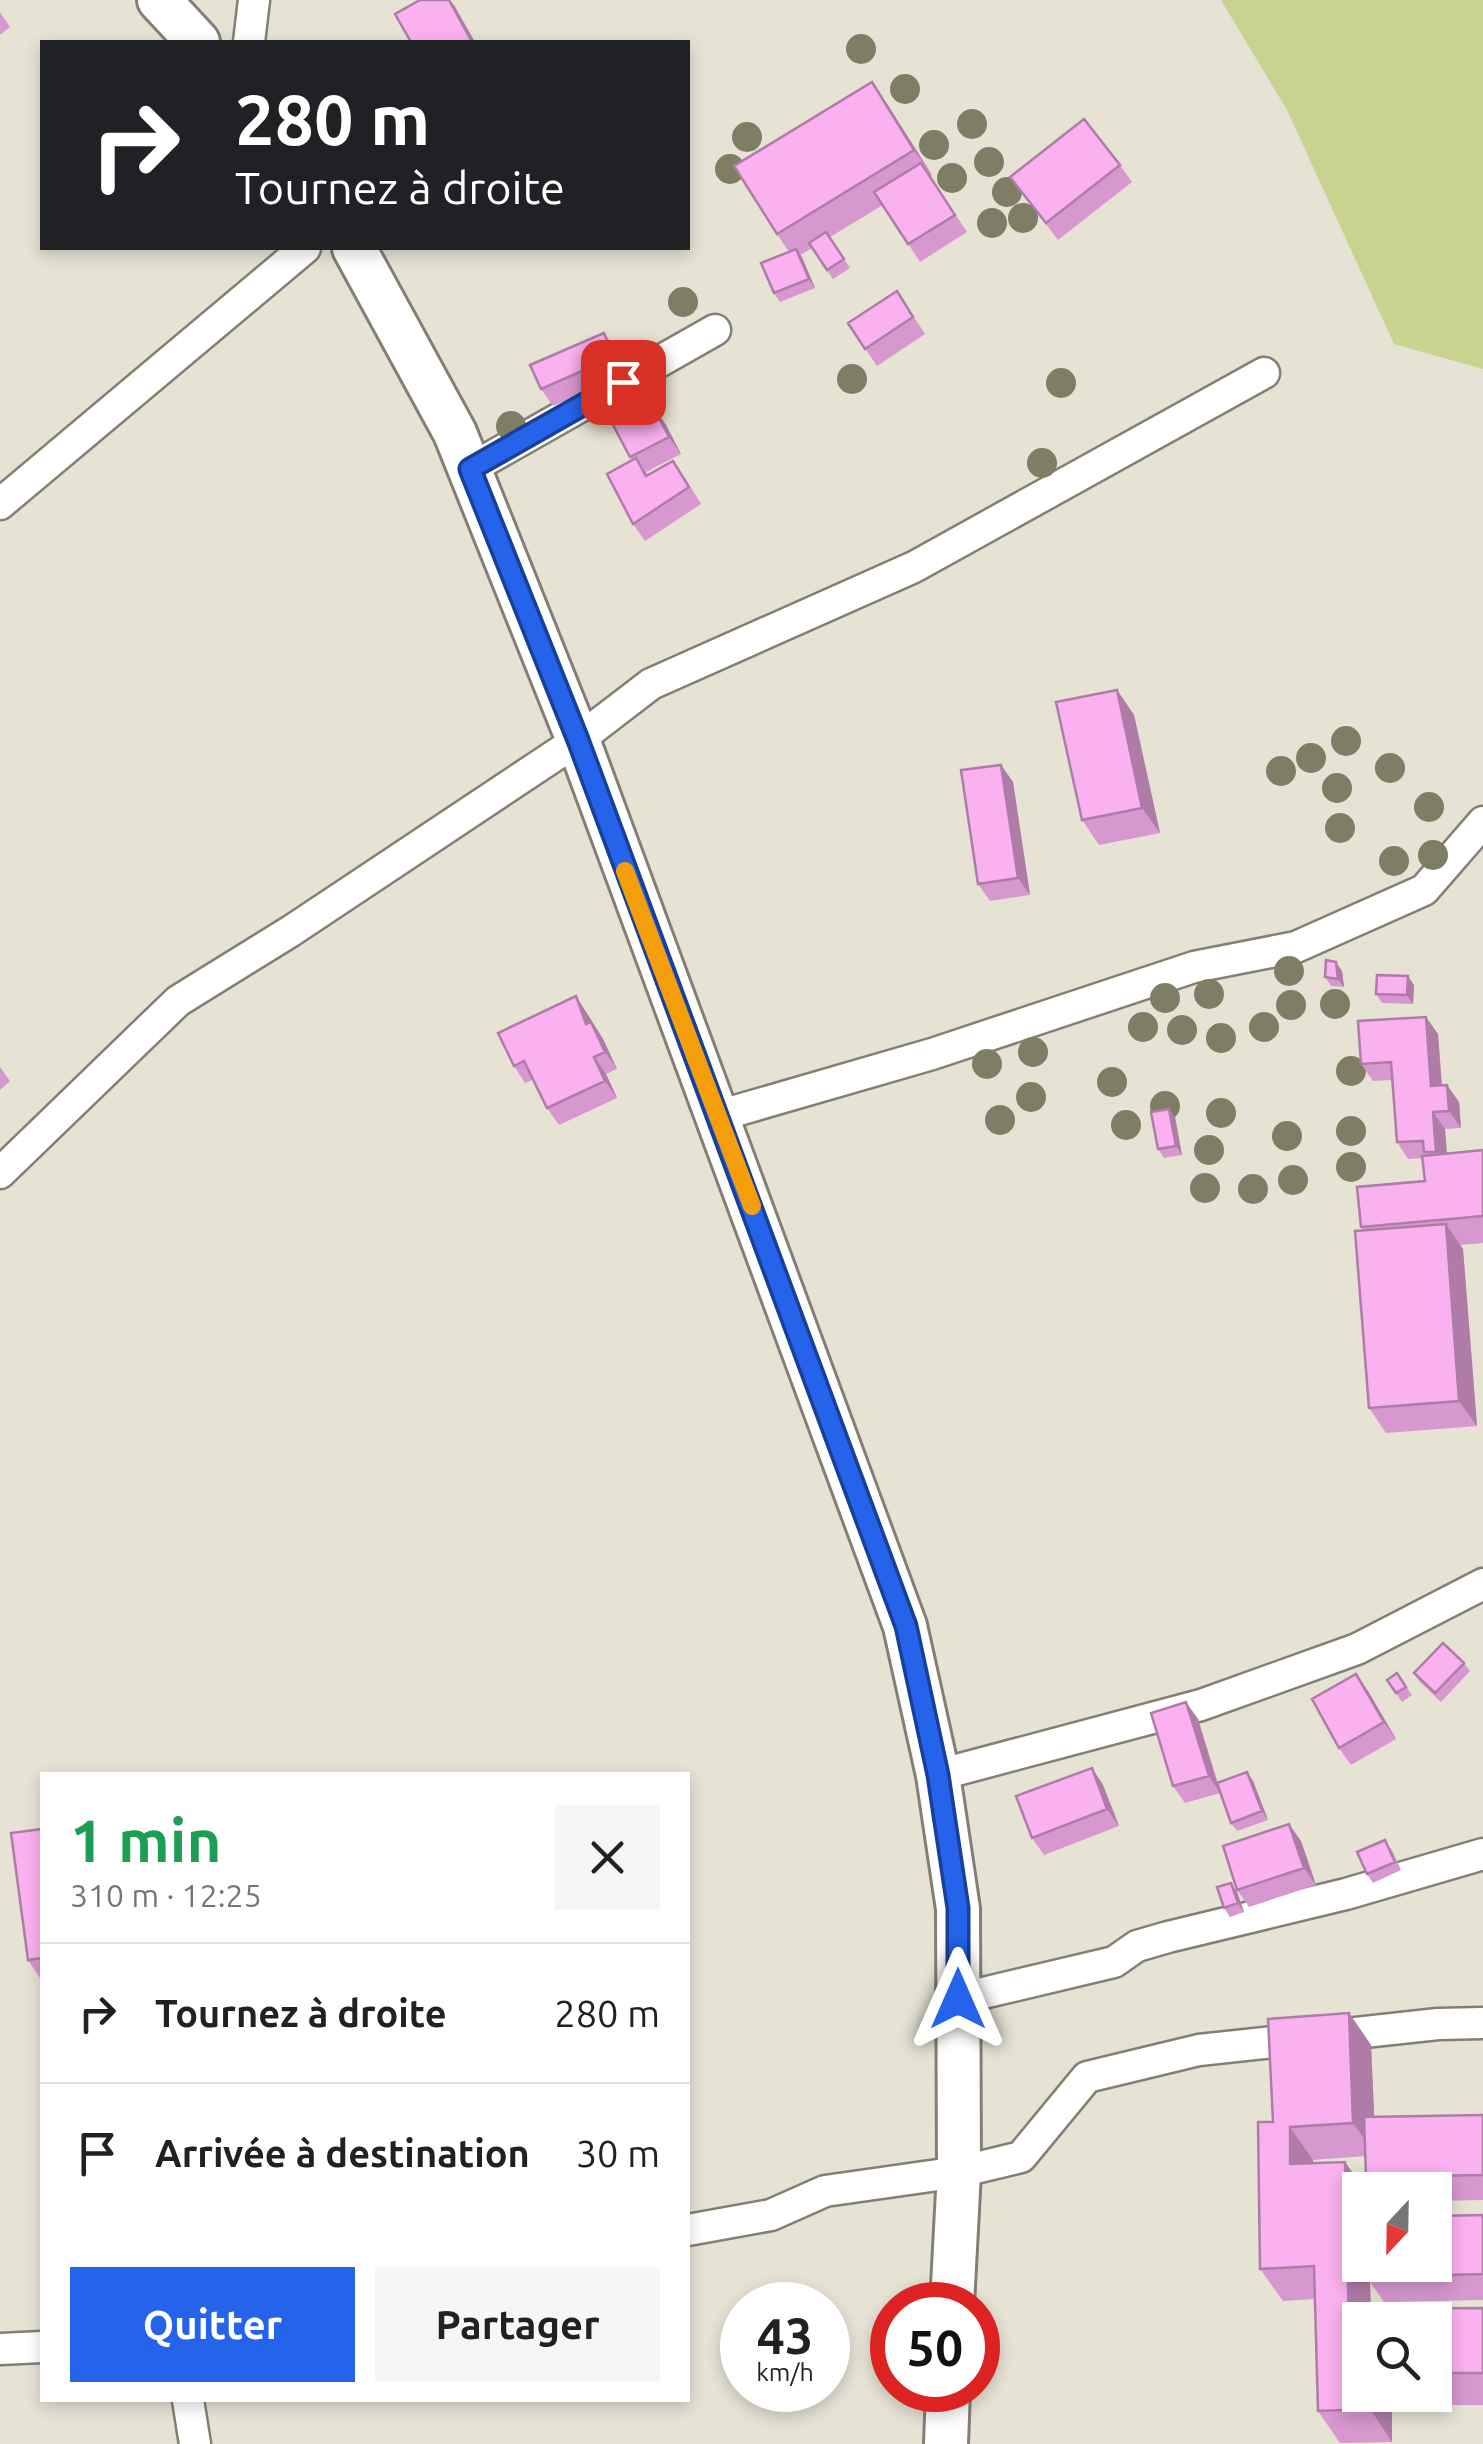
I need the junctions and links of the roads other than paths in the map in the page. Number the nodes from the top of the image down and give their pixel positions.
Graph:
1 (159, 0) edge
2 (254, 0) edge
3 (196, 40) edge
4 (249, 40) edge
5 (302, 250) edge
6 (355, 250) edge
7 (715, 330) dead end
8 (1264, 373) dead end
9 (470, 469) junction
10 (0, 504) edge
11 (578, 740) junction
12 (1483, 822) edge
13 (718, 1116) junction
14 (0, 1174) edge
15 (1483, 1584) edge
16 (938, 1775) junction
17 (1483, 1854) edge
18 (958, 1999) junction
19 (1483, 2022) edge
20 (959, 2172) junction
21 (690, 2230) edge
22 (953, 2282) edge
23 (40, 2346) edge
24 (0, 2349) edge
25 (188, 2402) edge
26 (947, 2412) edge
27 (195, 2444) edge
28 (946, 2444) edge

1 - 3 main road
2 - 4 street
5 - 10 street
6 - 9 main road
7 - 9 street
8 - 11 street
9 - 11 main road
11 - 13 main road
11 - 14 street
12 - 13 street
13 - 16 main road
15 - 16 street
16 - 18 main road
17 - 18 street
18 - 20 main road
19 - 20 street
20 - 21 street
20 - 22 main road
23 - 24 street
25 - 27 street
26 - 28 main road

